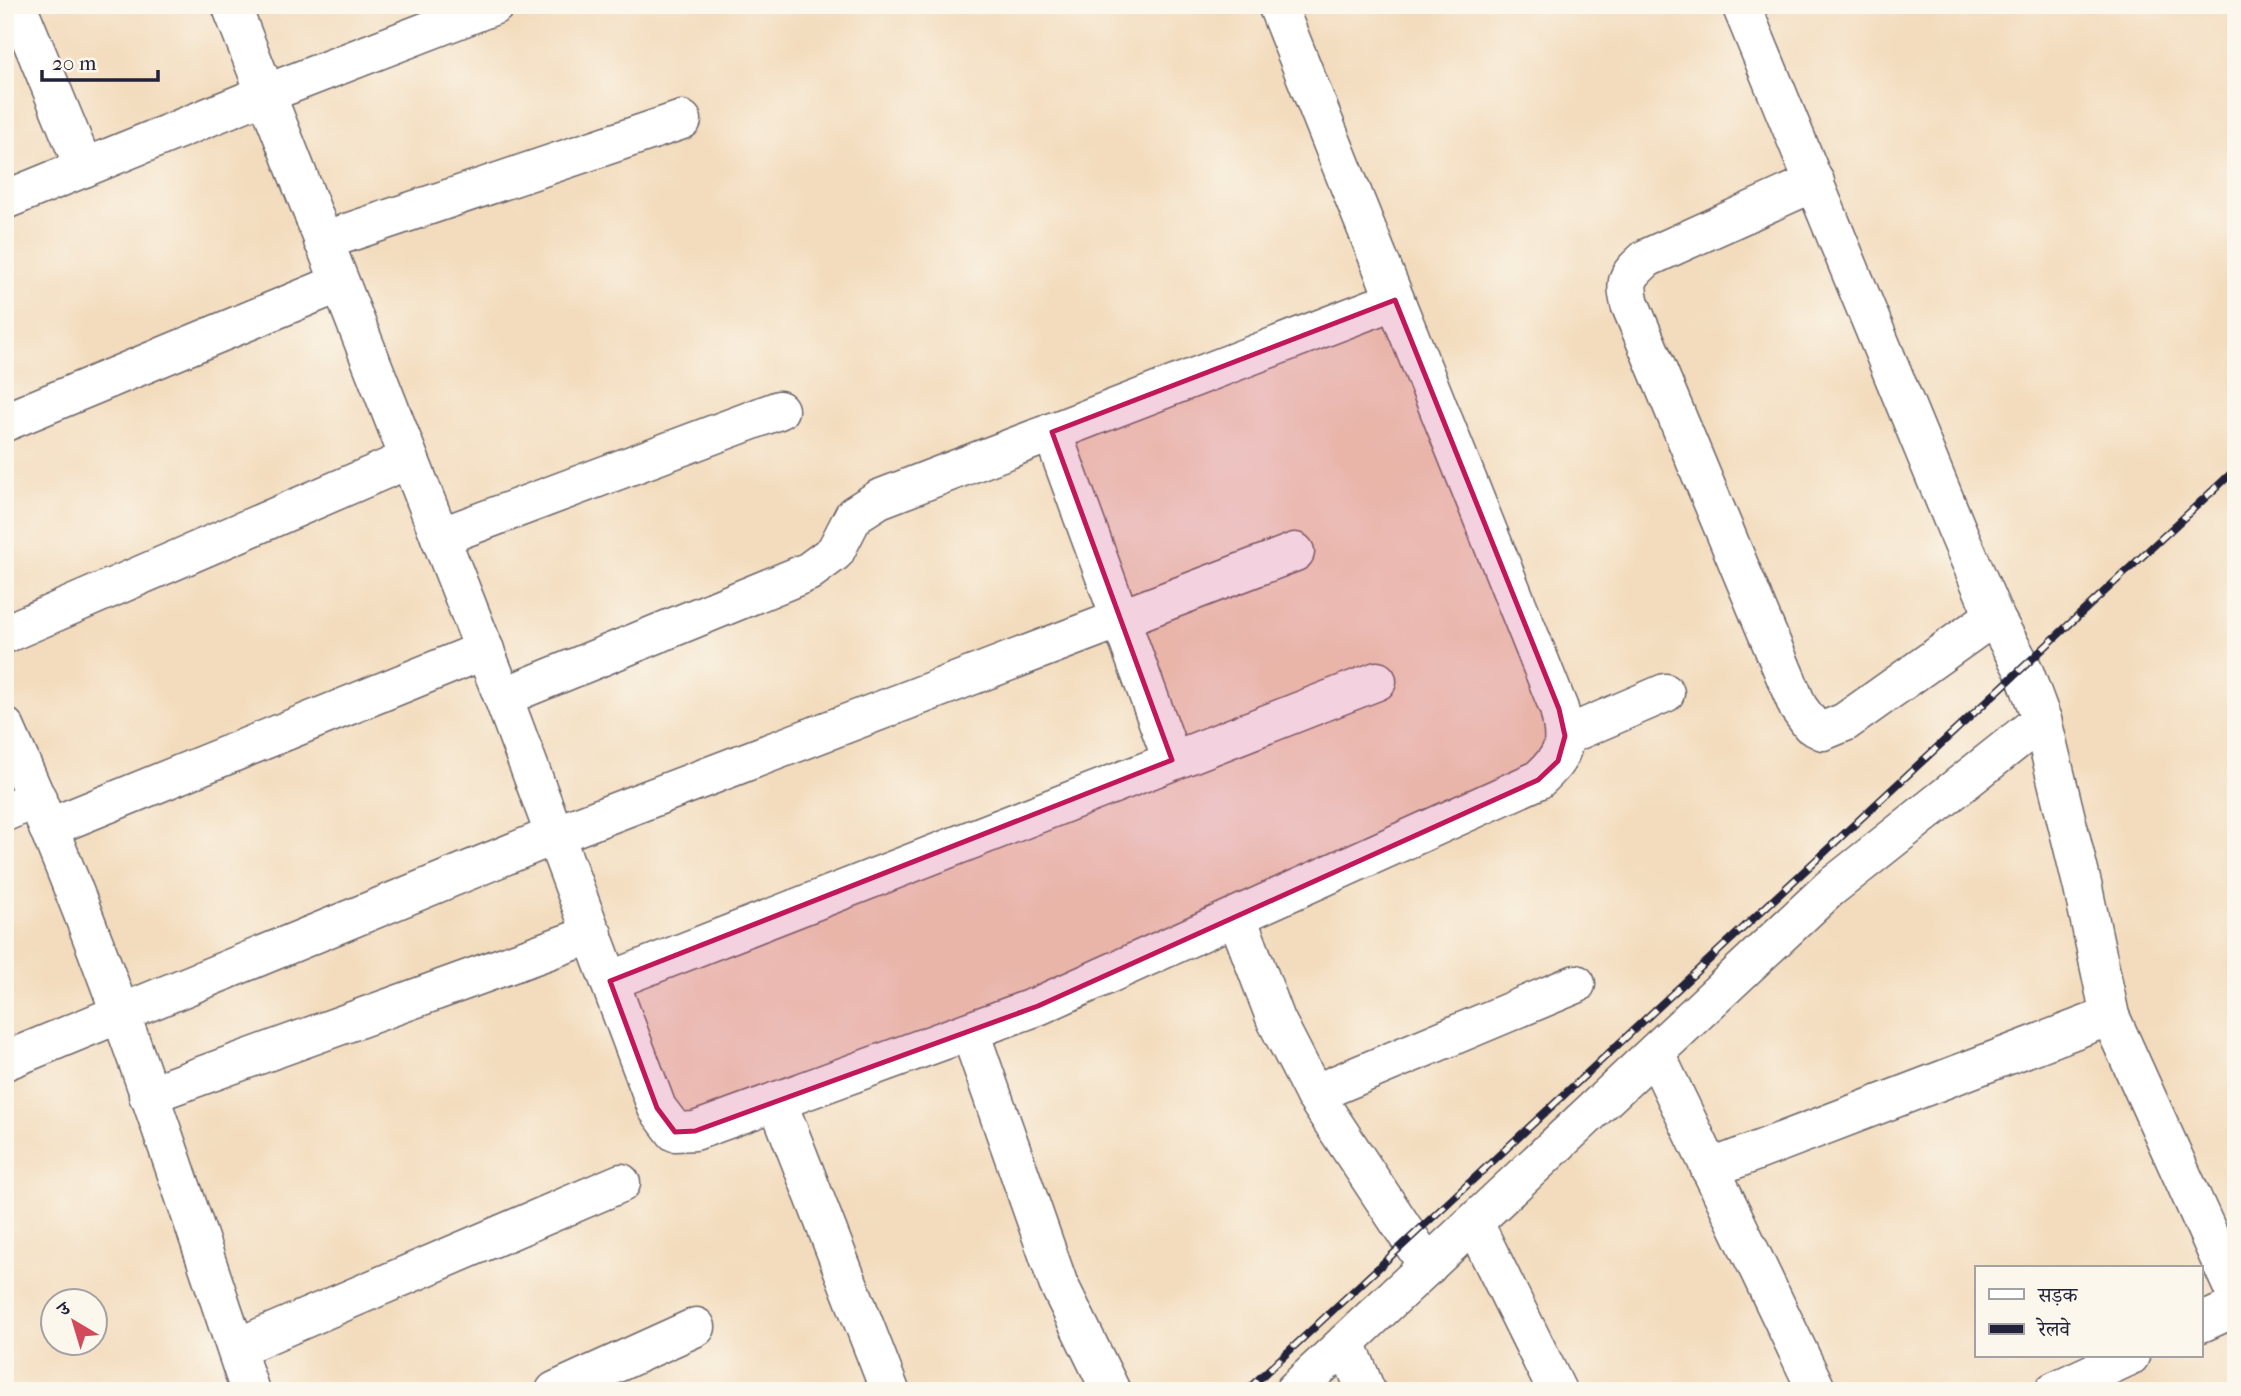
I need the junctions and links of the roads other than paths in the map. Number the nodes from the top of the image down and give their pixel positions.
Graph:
1 (17, 5) edge
2 (231, 5) edge
3 (495, 5) edge
4 (1277, 5) edge
5 (1741, 5) edge
6 (265, 94) junction
7 (682, 120) dead end
8 (85, 168) junction
9 (1815, 182) junction
10 (5, 200) edge
11 (323, 241) junction
12 (340, 283) junction
13 (1395, 300) junction
14 (779, 410) dead end
15 (5, 422) edge
16 (1052, 432) junction
17 (410, 459) junction
18 (440, 537) junction
19 (1296, 552) dead end
20 (1994, 616) junction
21 (1120, 619) junction
22 (5, 634) edge
23 (485, 650) junction
24 (1377, 681) dead end
25 (1665, 693) dead end
26 (503, 697) junction
27 (2042, 720) junction
28 (5, 727) edge
29 (1565, 736) junction
30 (1172, 760) junction
31 (30, 813) edge
32 (555, 835) junction
33 (1237, 917) junction
34 (593, 934) junction
35 (610, 981) junction
36 (1576, 984) dead end
37 (121, 1013) junction
38 (2109, 1016) junction
39 (970, 1032) junction
40 (1655, 1053) junction
41 (5, 1062) edge
42 (1314, 1094) junction
43 (148, 1095) junction
44 (778, 1101) junction
45 (1710, 1168) junction
46 (621, 1183) dead end
47 (1474, 1223) junction
48 (1428, 1266) junction
49 (2236, 1295) edge
50 (2236, 1307) edge
51 (2202, 1323) edge
52 (696, 1328) dead end
53 (1346, 1342) junction
54 (236, 1348) junction
55 (2126, 1358) edge
56 (250, 1391) edge
57 (555, 1391) edge
58 (890, 1391) edge
59 (1111, 1391) edge
60 (1294, 1391) edge
61 (1366, 1391) edge
62 (1557, 1391) edge
63 (1817, 1391) edge
64 (2054, 1391) edge

1 - 8 street
2 - 6 street
3 - 6 street
4 - 13 street
5 - 9 street
6 - 8 street
6 - 11 street
7 - 11 street
8 - 10 street
9 - 20 street
9 - 20 street
11 - 12 street
12 - 15 street
12 - 17 street
13 - 16 street
13 - 29 street
14 - 18 street
16 - 21 street
16 - 26 street
17 - 18 street
17 - 22 street
18 - 23 street
19 - 21 street
20 - 27 street
21 - 30 street
21 - 32 street
23 - 26 street
23 - 31 street
24 - 30 street
25 - 29 street
26 - 32 street
27 - 38 street
27 - 40 street
28 - 31 street
29 - 33 street
30 - 35 street
31 - 37 street
32 - 34 street
32 - 37 street
33 - 39 street
33 - 42 street
34 - 35 street
34 - 43 street
35 - 44 street
36 - 42 street
37 - 41 street
37 - 43 street
38 - 45 street
38 - 49 street
39 - 44 street
39 - 59 street
40 - 45 street
40 - 47 street
42 - 48 street
43 - 54 street
44 - 58 street
45 - 63 street
46 - 54 street
47 - 48 street
47 - 62 street
48 - 53 street
50 - 51 street
52 - 57 street
53 - 60 street
53 - 61 street
54 - 56 street
55 - 64 street

